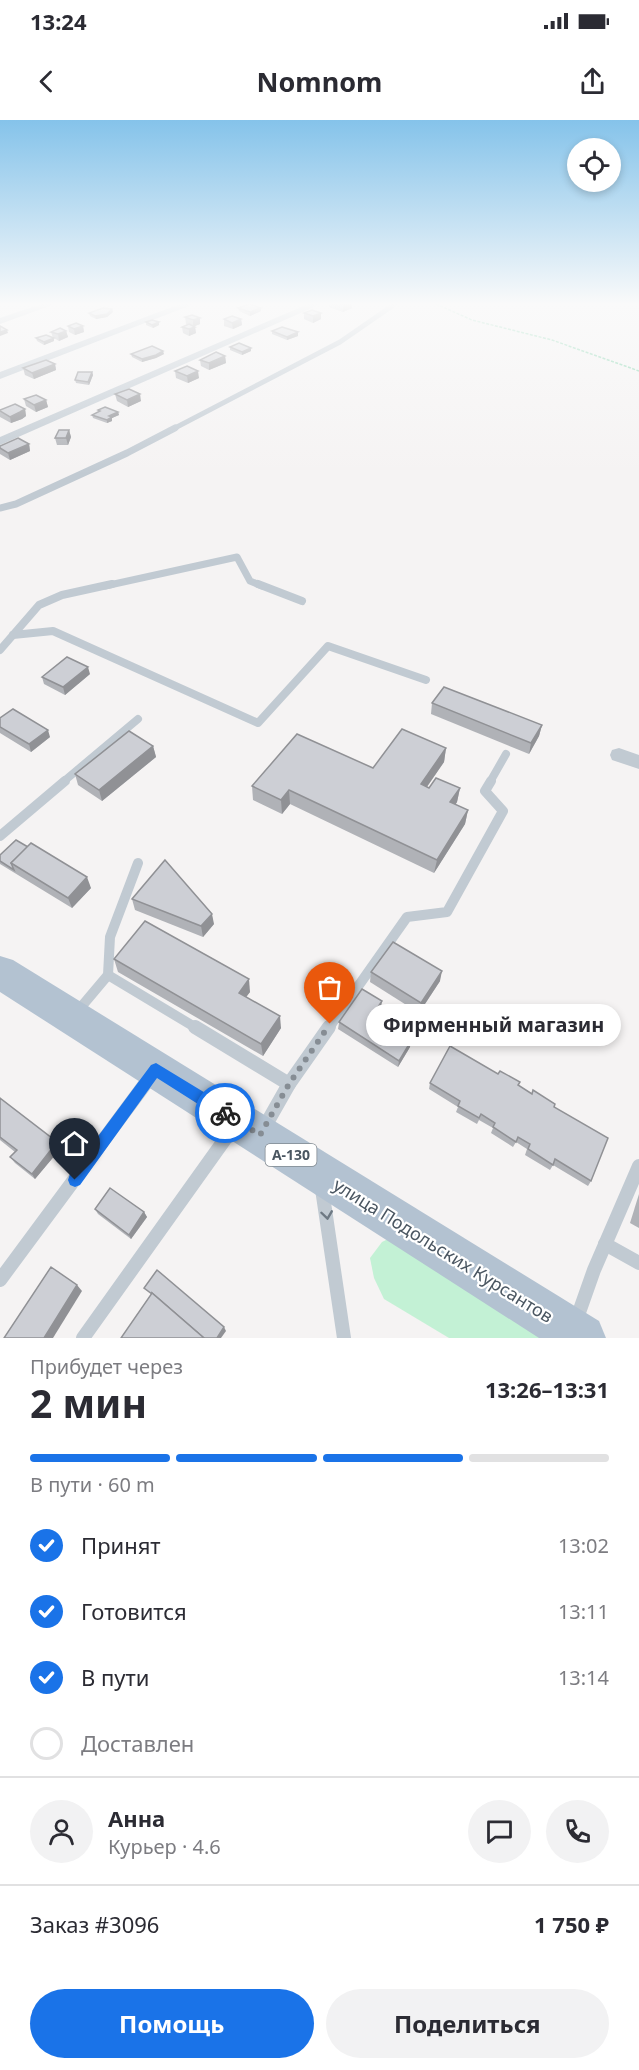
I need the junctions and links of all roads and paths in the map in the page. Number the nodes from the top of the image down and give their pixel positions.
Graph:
1 (40, 361) edge
2 (185, 361) edge
3 (304, 361) edge
4 (610, 361) edge
5 (639, 371) edge
6 (0, 376) edge
7 (0, 441) edge
8 (0, 508) edge
9 (302, 601) dead end
10 (13, 635) junction
11 (0, 650) edge
12 (426, 680) dead end
13 (138, 719) dead end
14 (506, 754) dead end
15 (619, 755) dead end
16 (639, 762) edge
17 (0, 836) edge
18 (138, 863) dead end
19 (0, 972) edge
20 (108, 975) junction
21 (73, 1017) junction
22 (156, 1070) junction
23 (289, 1084) junction
24 (261, 1136) junction
25 (639, 1166) edge
26 (605, 1244) junction
27 (639, 1263) edge
28 (0, 1280) edge
29 (577, 1335) edge
30 (83, 1338) edge
31 (344, 1338) edge

1 - 6 street
2 - 7 street
3 - 8 lane
4 - 5 path
9 - 10 lane
10 - 11 lane
10 - 12 lane
13 - 17 lane
14 - 23 lane
15 - 16 street
18 - 20 lane
19 - 21 main road, улица Подольских Курсантов / А-130
20 - 21 lane
20 - 23 lane
21 - 22 main road, улица Подольских Курсантов / А-130
22 - 24 main road, улица Подольских Курсантов / А-130
22 - 28 lane
23 - 24 lane
24 - 29 main road, улица Подольских Курсантов / А-130
24 - 30 lane
24 -> 31 lane
25 - 26 lane
26 - 27 lane
26 - 29 lane

